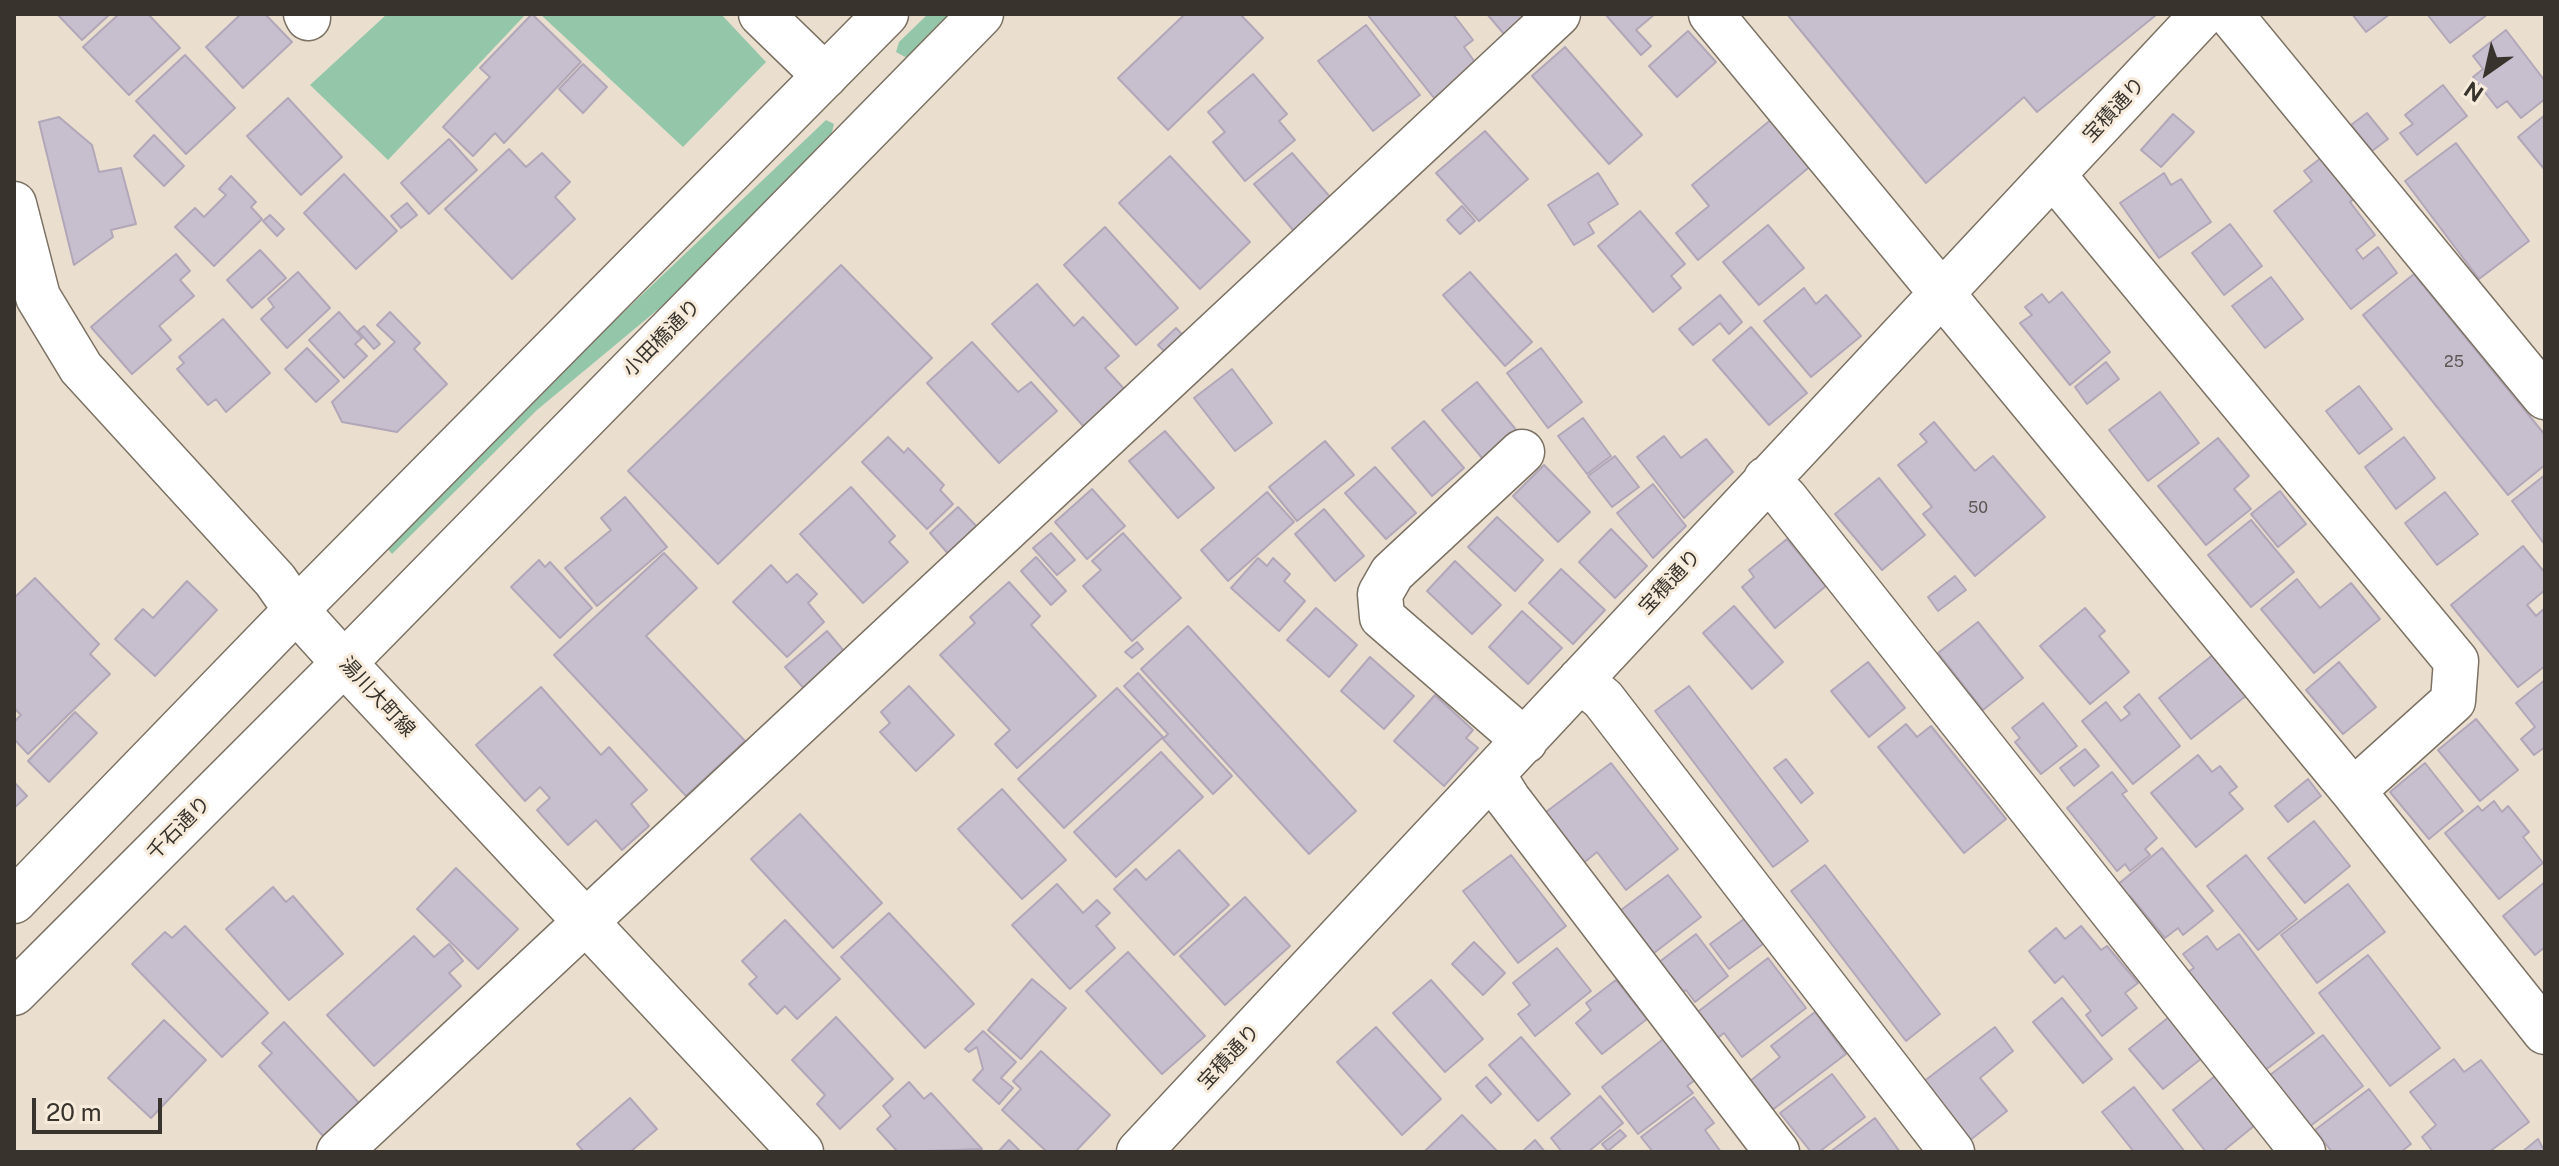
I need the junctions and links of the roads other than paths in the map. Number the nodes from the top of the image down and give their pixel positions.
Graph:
1 (761, 14) edge
2 (886, 14) edge
3 (981, 14) edge
4 (1558, 14) edge
5 (1711, 14) edge
6 (2203, 14) edge
7 (2230, 14) edge
8 (825, 76) junction
9 (2053, 175) junction
10 (14, 204) edge
11 (1944, 292) junction
12 (2545, 397) edge
13 (1522, 452) dead end
14 (1766, 479) junction
15 (296, 610) junction
16 (344, 663) junction
17 (1580, 680) junction
18 (1525, 741) junction
19 (1493, 775) junction
20 (2353, 791) junction
21 (14, 901) edge
22 (589, 922) junction
23 (14, 993) edge
24 (2545, 1031) edge
25 (339, 1152) edge
26 (801, 1152) edge
27 (1139, 1152) edge
28 (1777, 1152) edge
29 (1951, 1152) edge
30 (2303, 1152) edge

1 - 8 street
2 - 8 street
3 - 16 street, 小田橋通り
4 - 22 street
5 - 11 street
6 - 9 street, 宝積通り
7 - 12 street
8 - 15 street
9 - 11 street, 宝積通り
9 - 20 street
10 - 15 street, 湯川大町線
11 - 14 street, 宝積通り
11 - 20 street
13 - 18 street
14 - 17 street, 宝積通り
14 - 30 street
15 - 16 street, 湯川大町線
15 - 21 street
16 - 22 street, 湯川大町線
16 - 23 street, 千石通り
17 - 18 street, 宝積通り
17 - 29 street
18 - 19 street, 宝積通り
19 - 27 street, 宝積通り
19 - 28 street
20 - 24 street
22 - 25 street
22 - 26 street, 湯川大町線

